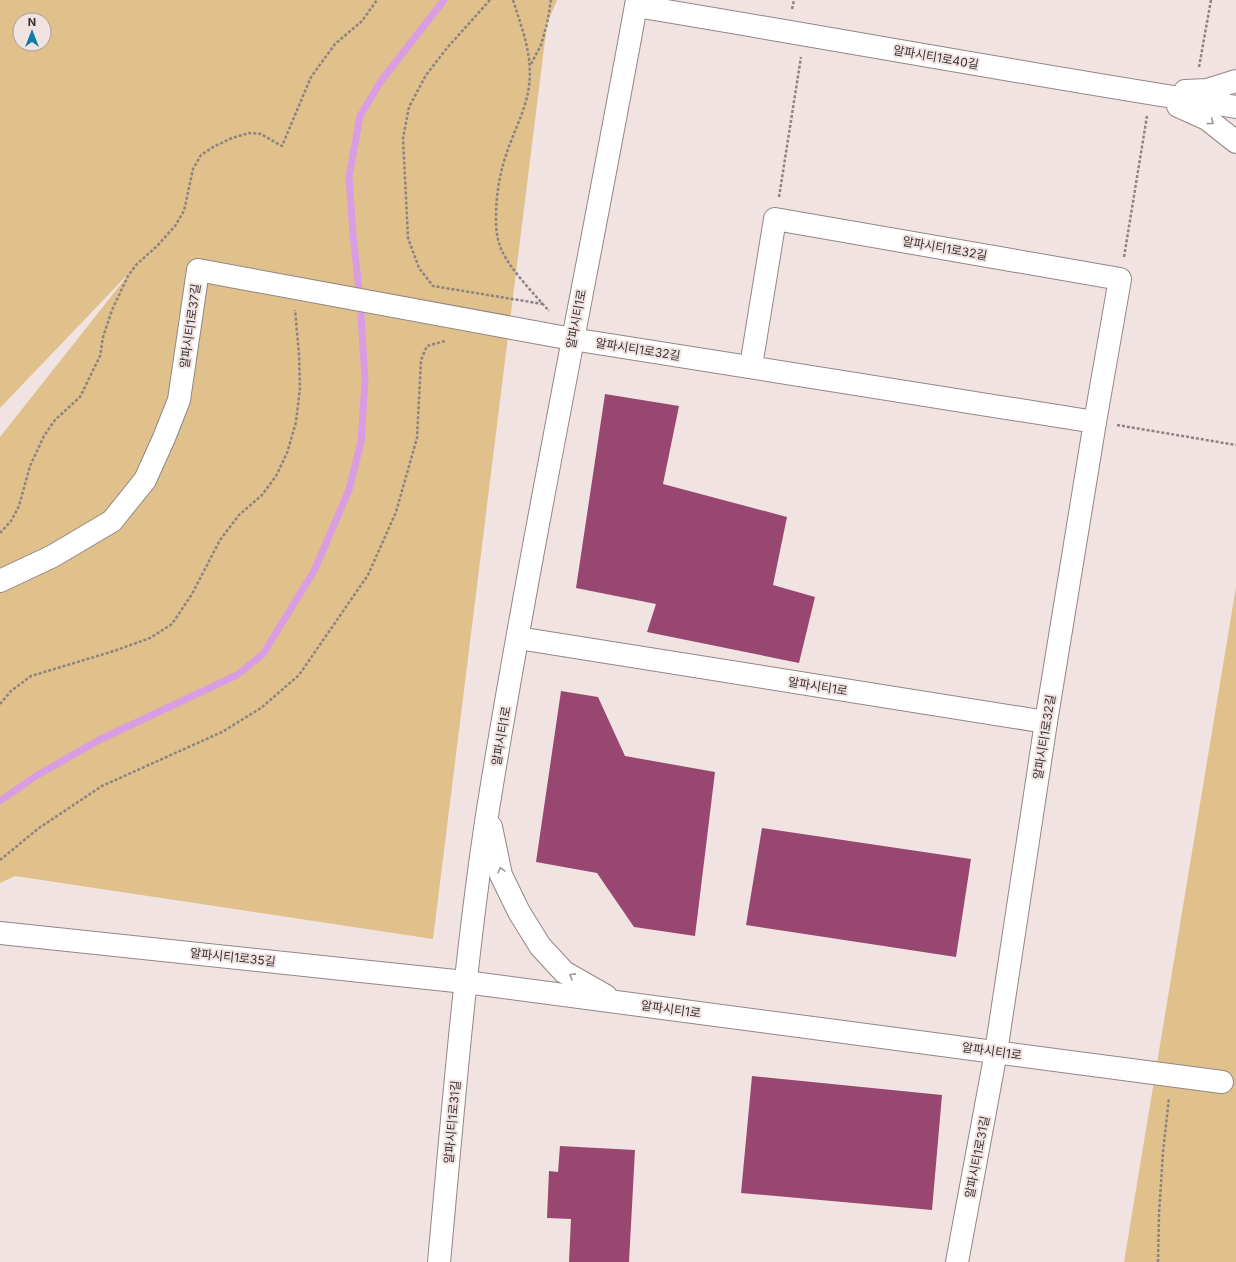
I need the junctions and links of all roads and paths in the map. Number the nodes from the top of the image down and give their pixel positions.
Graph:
1 (377, 0) edge
2 (490, 0) edge
3 (513, 0) edge
4 (551, 0) edge
5 (1211, 0) edge
6 (636, 3) edge
7 (805, 34) junction
8 (530, 64) junction
9 (1236, 81) edge
10 (1195, 91) junction
11 (1151, 94) junction
12 (1236, 107) edge
13 (1236, 142) edge
14 (775, 219) junction
15 (1120, 279) junction
16 (293, 288) junction
17 (543, 304) junction
18 (572, 339) junction
19 (451, 342) dead end
20 (751, 366) junction
21 (1095, 422) junction
22 (1236, 445) edge
23 (0, 533) edge
24 (0, 581) edge
25 (518, 638) junction
26 (0, 704) edge
27 (1046, 722) junction
28 (488, 811) junction
29 (0, 860) edge
30 (0, 933) edge
31 (465, 982) junction
32 (618, 1002) junction
33 (996, 1052) junction
34 (1171, 1075) junction
35 (1222, 1082) dead end
36 (439, 1262) edge
37 (957, 1262) edge
38 (1158, 1262) edge

1 - 23 path
2 - 17 path
3 - 8 path
4 - 8 path
5 - 10 path
6 - 7 street, 알파시티1로40길
6 - 18 street, 알파시티1로
7 - 11 street, 알파시티1로40길
7 - 14 path
8 - 17 path
9 - 10 street
10 - 11 street
11 - 12 street, 알파시티1로40길
11 -> 13 street
11 - 15 path
14 - 15 street, 알파시티1로32길
14 - 20 street
15 - 21 street, 알파시티1로32길
16 - 18 street, 알파시티1로37길
16 - 24 street, 알파시티1로37길
16 - 26 path
17 - 18 path
18 - 20 street, 알파시티1로32길
18 - 25 street, 알파시티1로
19 - 29 path
20 - 21 street, 알파시티1로32길
21 - 22 path
21 - 27 street, 알파시티1로32길
25 - 27 street, 알파시티1로
25 - 28 street, 알파시티1로
27 - 33 street, 알파시티1로32길
28 - 31 street, 알파시티1로
32 -> 28 street
30 - 31 street, 알파시티1로35길
31 - 32 street, 알파시티1로
31 - 36 street, 알파시티1로31길
32 - 33 street, 알파시티1로
33 - 34 street, 알파시티1로
33 - 37 street, 알파시티1로31길
34 - 35 street, 알파시티1로
34 - 38 path

